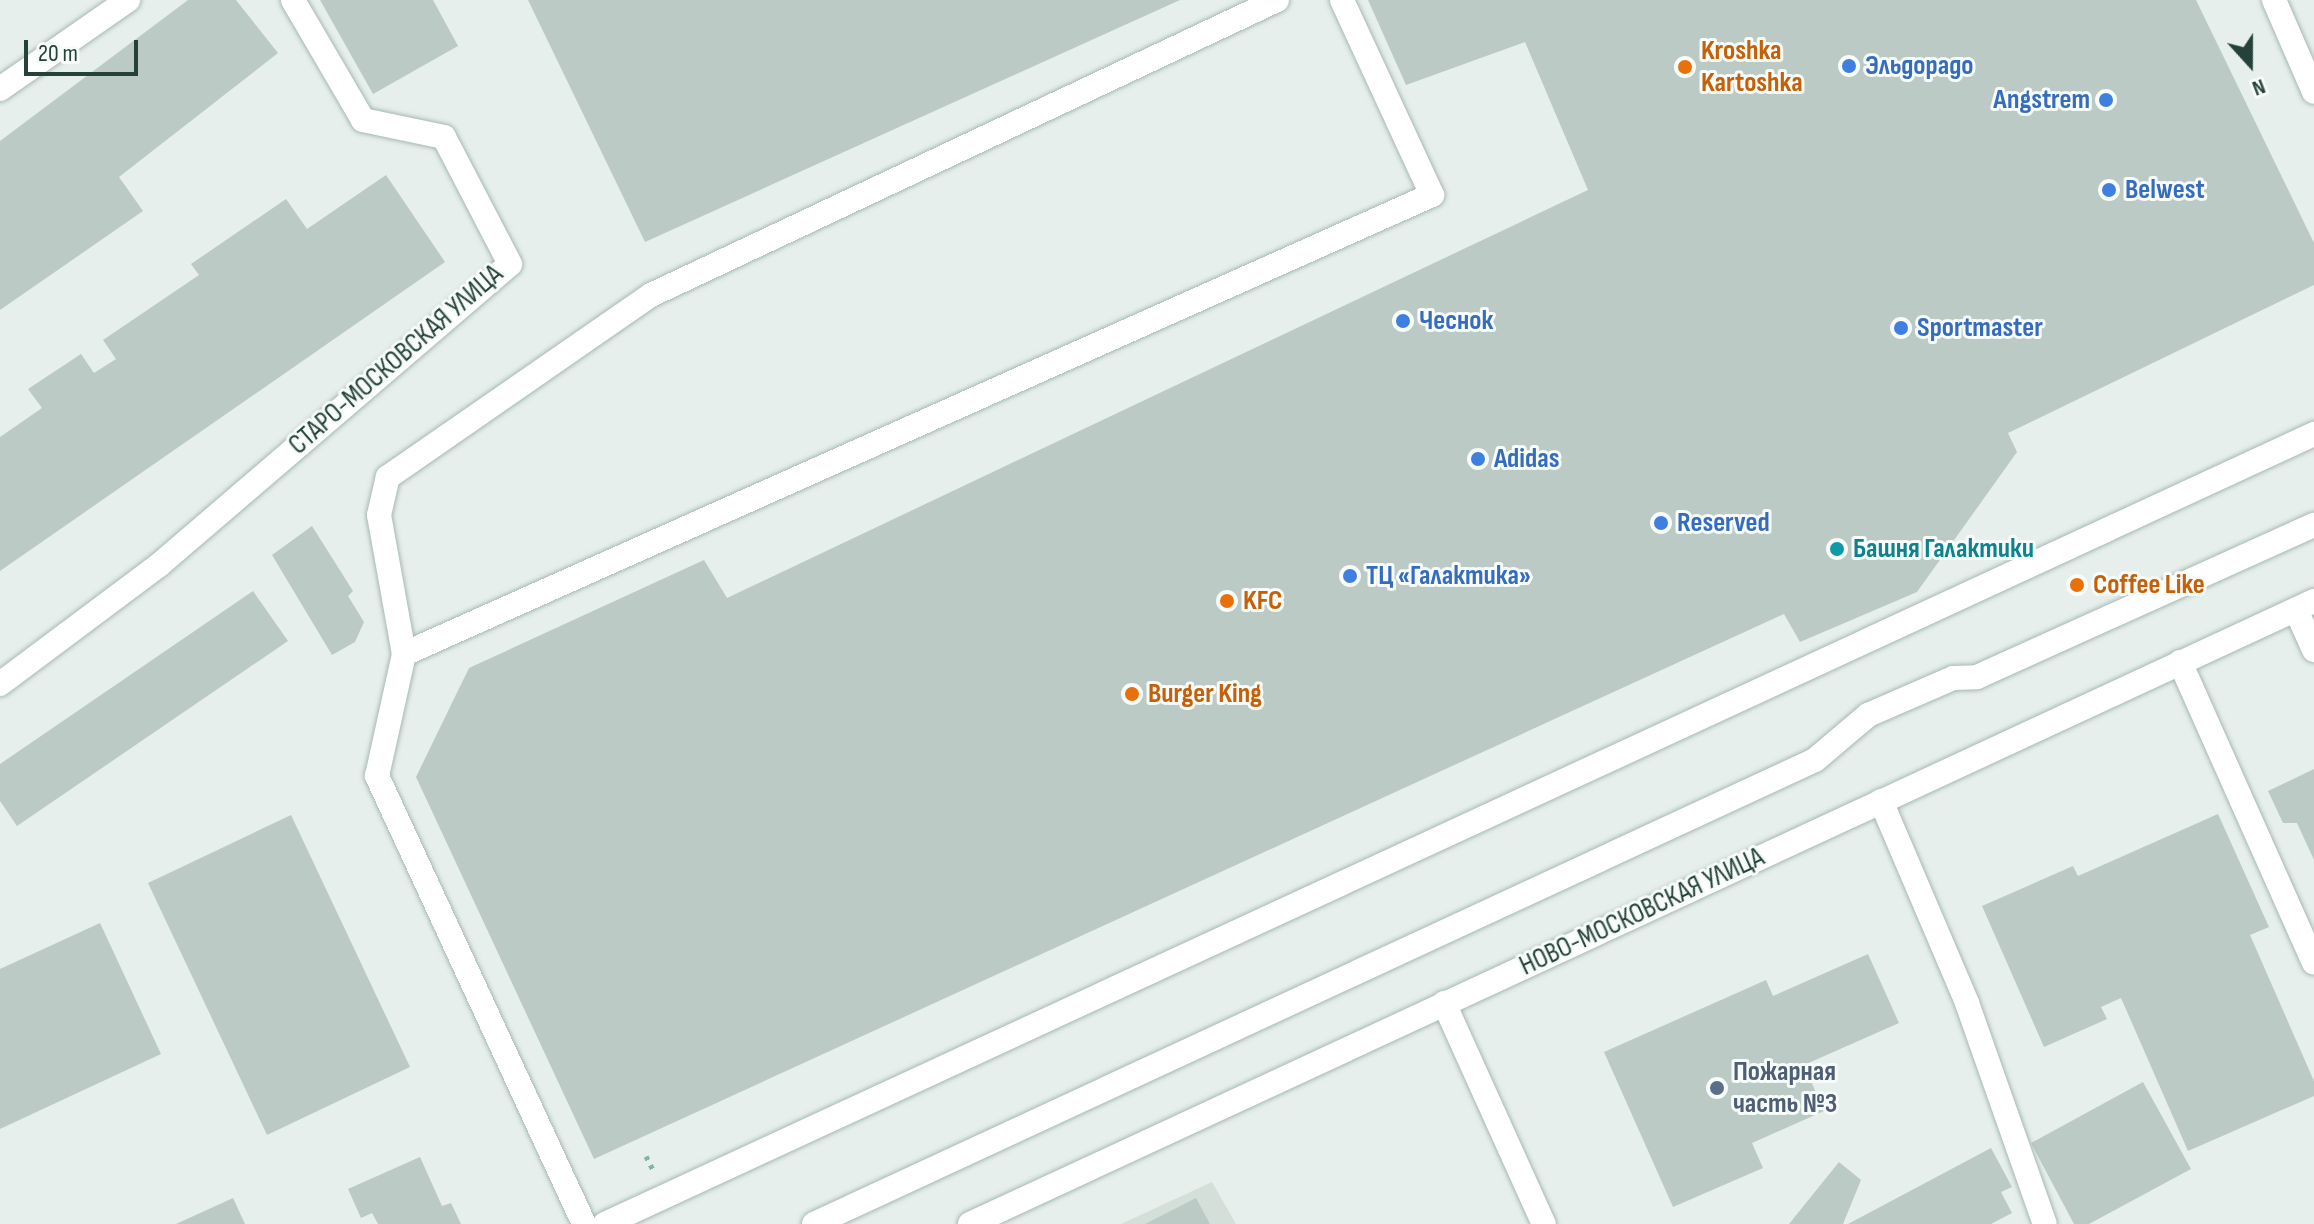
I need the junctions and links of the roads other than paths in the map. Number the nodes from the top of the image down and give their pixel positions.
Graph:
1 (128, 0) edge
2 (293, 0) edge
3 (1277, 0) edge
4 (1342, 0) edge
5 (2274, 0) edge
6 (0, 89) edge
7 (2314, 92) edge
8 (2314, 434) edge
9 (2314, 525) edge
10 (2305, 606) edge
11 (2314, 650) edge
12 (404, 654) junction
13 (2180, 662) junction
14 (0, 684) edge
15 (1881, 801) junction
16 (2314, 963) edge
17 (1444, 1003) junction
18 (584, 1224) edge
19 (605, 1224) edge
20 (814, 1224) edge
21 (970, 1224) edge
22 (1544, 1224) edge
23 (2045, 1224) edge

1 - 6 street
2 - 14 street, СТАРО-МОСКОВСКАЯ УЛИЦА
3 - 12 street
4 - 12 street
5 - 7 street
8 - 19 street
9 - 20 street
10 - 11 street
10 - 13 street, НОВО-МОСКОВСКАЯ УЛИЦА
12 - 18 street
13 - 15 street, НОВО-МОСКОВСКАЯ УЛИЦА
13 - 16 street
15 - 17 street, НОВО-МОСКОВСКАЯ УЛИЦА
15 - 23 street
17 - 21 street, НОВО-МОСКОВСКАЯ УЛИЦА
17 - 22 street

